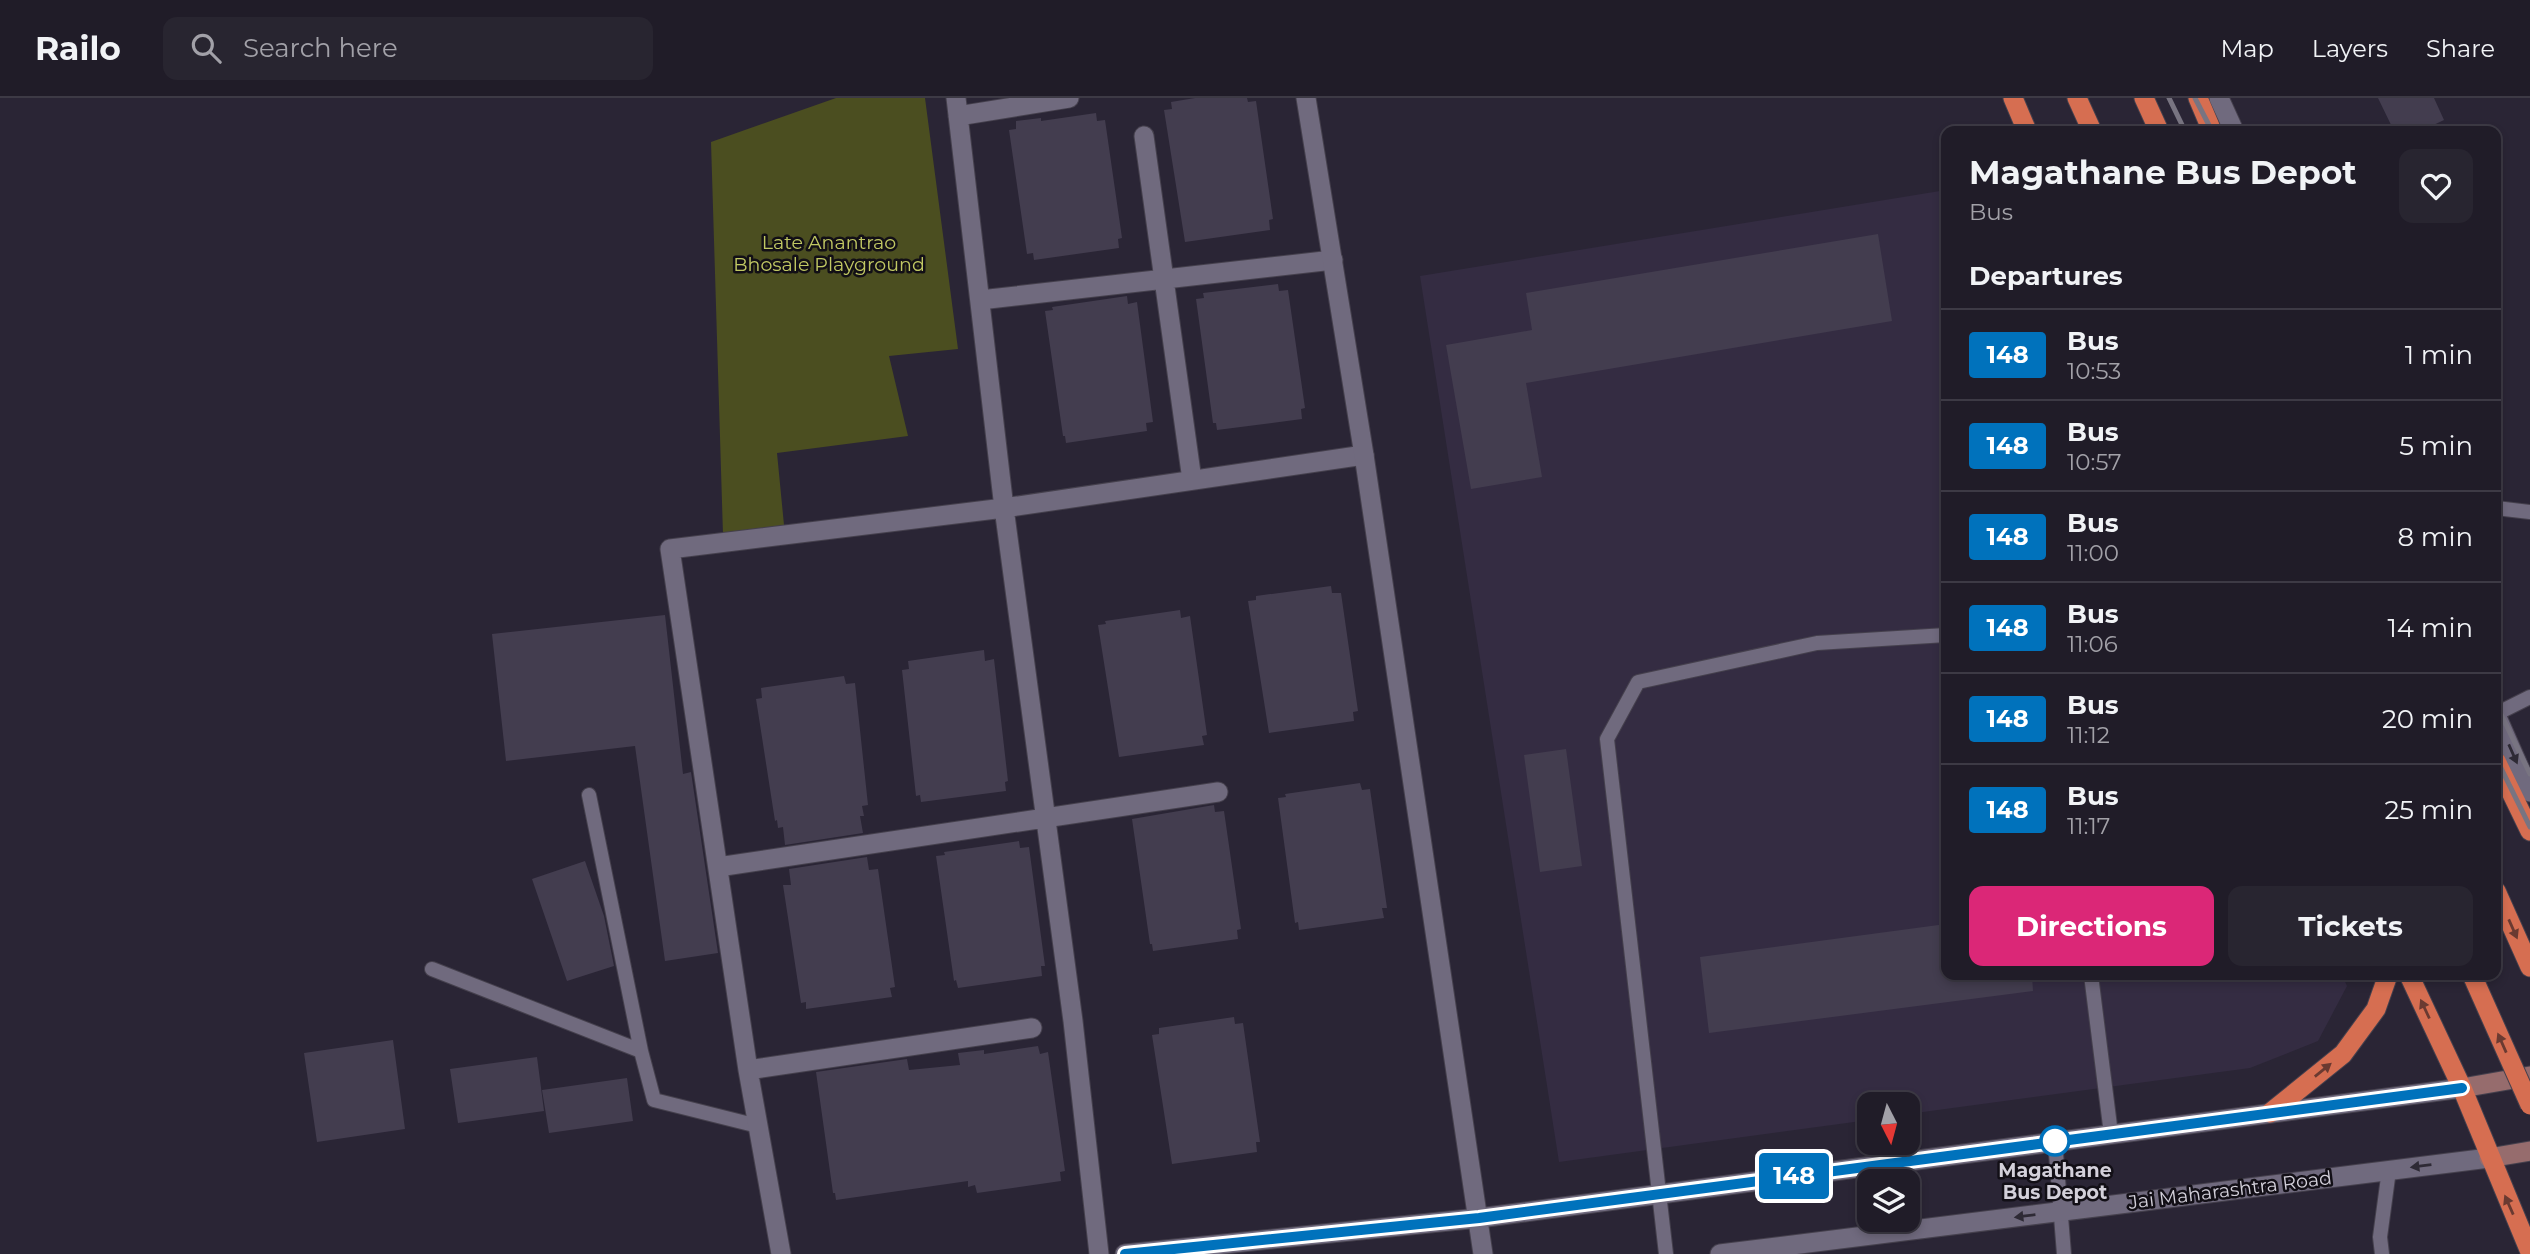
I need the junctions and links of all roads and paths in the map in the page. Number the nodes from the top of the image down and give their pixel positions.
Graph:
1 (1069, 98) edge
2 (1306, 98) edge
3 (2013, 98) edge
4 (2077, 98) edge
5 (2144, 98) edge
6 (2198, 98) edge
7 (2219, 98) edge
8 (957, 107) edge
9 (2025, 126) edge
10 (2090, 126) edge
11 (2157, 126) edge
12 (2210, 126) edge
13 (2232, 126) edge
14 (1144, 136) dead end
15 (1333, 260) junction
16 (1163, 279) junction
17 (980, 300) junction
18 (1364, 455) junction
19 (1192, 480) junction
20 (1004, 508) junction
21 (2501, 509) edge
22 (2530, 512) edge
23 (1941, 635) edge
24 (2530, 697) edge
25 (2501, 712) edge
26 (2501, 726) edge
27 (2501, 771) edge
28 (1218, 792) dead end
29 (2530, 792) edge
30 (589, 795) dead end
31 (1046, 816) junction
32 (2530, 831) edge
33 (718, 867) junction
34 (2501, 902) edge
35 (2530, 967) edge
36 (432, 969) dead end
37 (2092, 980) edge
38 (2386, 980) edge
39 (2411, 980) edge
40 (2474, 980) edge
41 (1032, 1028) dead end
42 (641, 1051) junction
43 (748, 1070) junction
44 (2530, 1076) edge
45 (2462, 1088) junction
46 (2530, 1105) edge
47 (2270, 1113) junction
48 (758, 1126) junction
49 (2111, 1134) junction
50 (2055, 1141) junction
51 (2530, 1151) edge
52 (2489, 1158) junction
53 (2389, 1170) junction
54 (1658, 1194) junction
55 (2059, 1212) junction
56 (1479, 1218) junction
57 (2530, 1252) edge
58 (781, 1254) edge
59 (1099, 1254) edge
60 (1125, 1254) edge
61 (1483, 1254) edge
62 (1666, 1254) edge
63 (1720, 1254) edge
64 (2064, 1254) edge
65 (2382, 1254) edge

1 - 8 street
2 - 15 street
3 - 9 highway
4 - 10 highway
5 - 11 highway
6 - 12 highway
7 - 13 street
8 - 17 street
14 - 16 street
15 - 16 street
15 - 18 street
16 - 17 street
16 - 19 street
17 - 20 street
18 - 19 street
18 - 56 street
19 - 20 street
20 - 31 street
20 - 33 street
21 - 22 lane
23 - 54 lane
24 - 25 lane
26 -> 29 street
27 - 32 highway
28 - 31 street
30 - 42 lane
31 - 33 street
31 - 59 street
33 - 43 street
34 -> 35 highway
36 - 42 lane
37 - 49 lane
47 -> 38 highway
45 -> 39 highway
46 -> 40 highway, bridge
41 - 43 street
42 - 48 lane
43 - 48 street
44 - 45 main road
45 - 47 street
45 - 52 highway
47 - 49 street
48 - 58 street
49 - 50 street
50 - 54 street
50 - 55 lane
51 - 52 main road
52 -> 53 street, Jai Maharashtra Road
57 -> 52 highway
53 - 55 street, Jai Maharashtra Road
53 - 65 lane
54 - 56 street
54 - 62 lane
55 -> 63 street, Jai Maharashtra Road
55 - 64 lane
56 - 60 street
56 - 61 street

